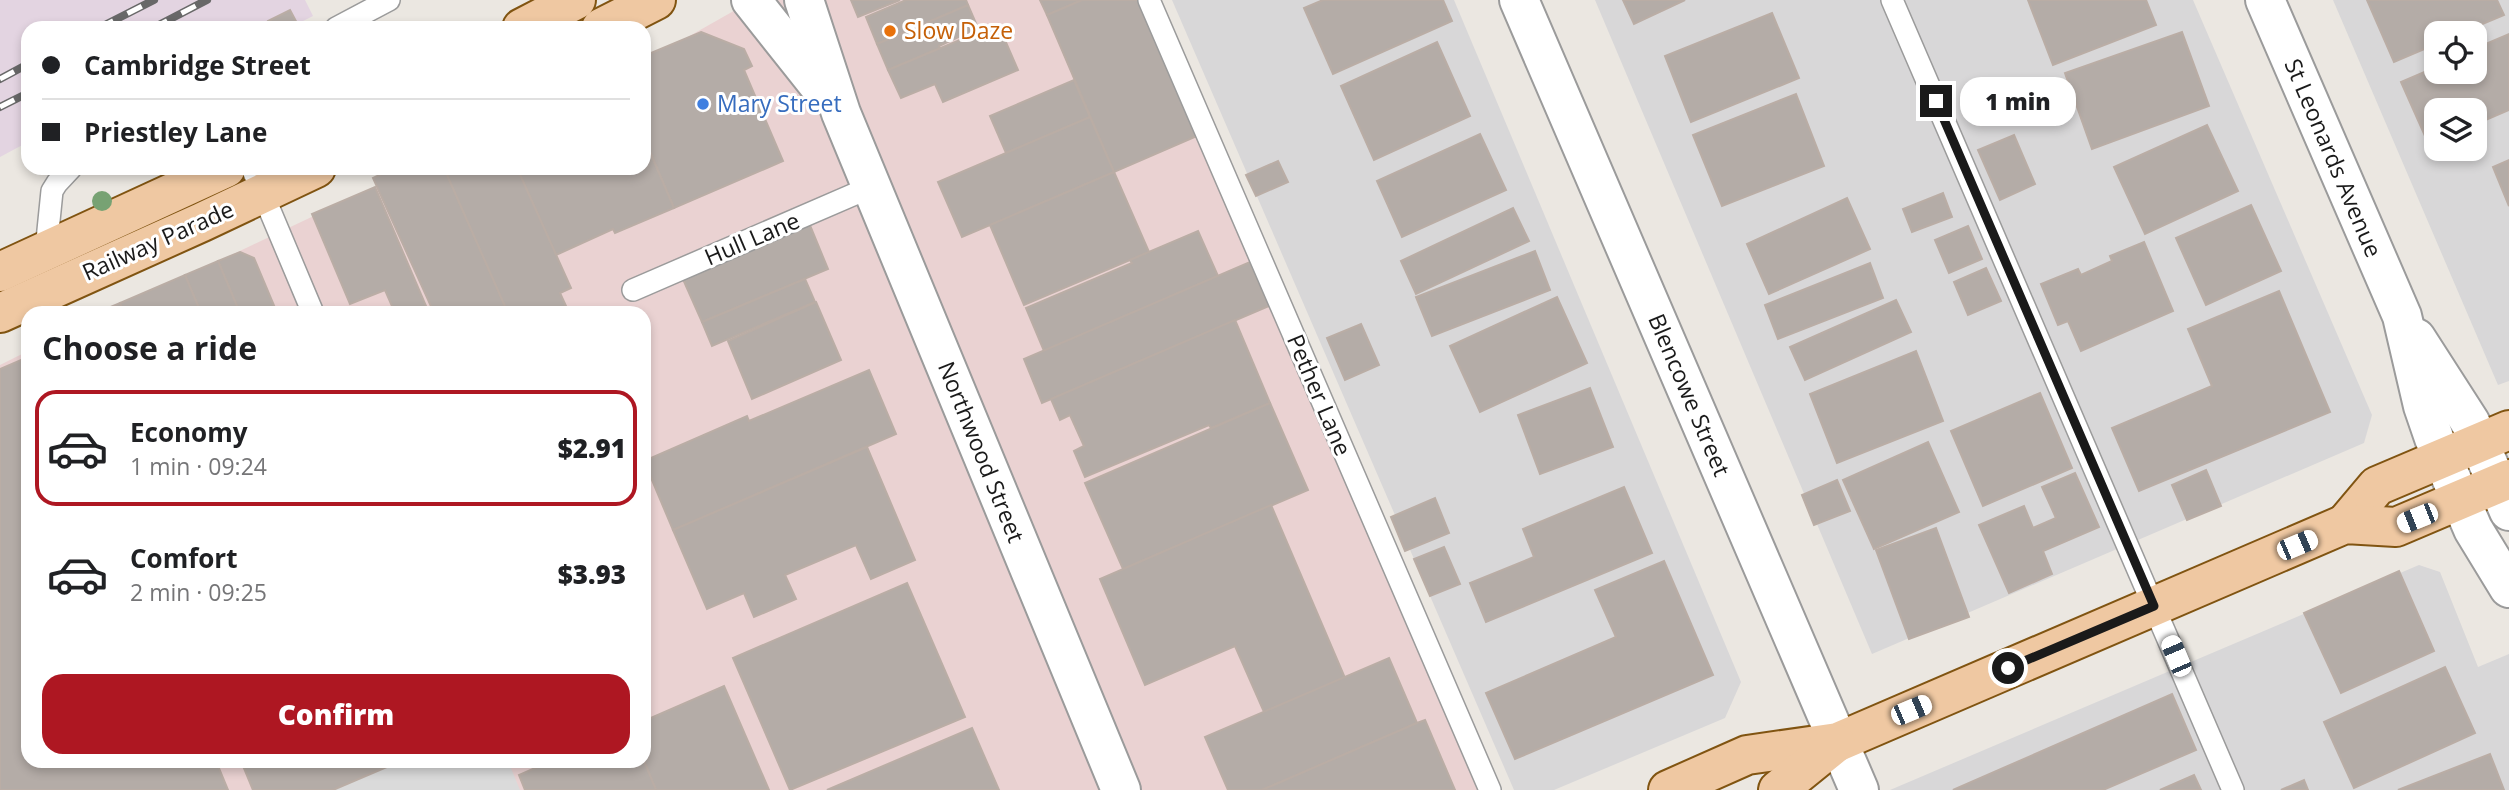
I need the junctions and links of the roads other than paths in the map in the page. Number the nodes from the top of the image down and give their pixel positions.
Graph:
1 (389, 0) edge
2 (576, 0) edge
3 (656, 0) edge
4 (751, 0) edge
5 (804, 0) edge
6 (1149, 0) edge
7 (1519, 0) edge
8 (1892, 0) edge
9 (2264, 0) edge
10 (349, 21) edge
11 (536, 21) edge
12 (615, 21) edge
13 (841, 113) junction
14 (64, 175) edge
15 (211, 175) edge
16 (284, 175) edge
17 (257, 181) edge
18 (871, 187) junction
19 (46, 250) junction
20 (0, 272) edge
21 (633, 290) dead end
22 (310, 306) edge
23 (0, 313) edge
24 (2402, 316) junction
25 (2494, 436) edge
26 (2442, 458) junction
27 (2505, 492) edge
28 (2461, 500) junction
29 (2345, 524) junction
30 (2509, 588) edge
31 (2154, 606) junction
32 (1838, 742) junction
33 (1121, 790) edge
34 (1490, 790) edge
35 (1668, 790) edge
36 (1778, 790) edge
37 (1859, 790) edge
38 (2233, 790) edge

1 - 10 lane
2 - 11 main road
3 - 12 main road
4 - 13 street, Northwood Street
5 - 13 street, Northwood Street
6 - 34 lane, Pether Lane
7 - 32 street, Blencowe Street
8 - 31 lane
9 - 24 street, St Leonards Avenue
13 - 18 street, Northwood Street
14 - 19 lane
15 - 19 main road, Railway Parade
16 - 17 main road, Railway Parade
17 - 22 lane
17 - 23 main road, Railway Parade
18 - 21 lane, Hull Lane
18 - 33 street, Northwood Street
19 - 20 main road, Railway Parade
24 - 25 street, St Leonards Avenue
24 - 26 street, St Leonards Avenue
25 - 26 main road
25 - 27 street, St Leonards Avenue
26 - 28 street, St Leonards Avenue
26 - 29 main road
27 - 28 main road
28 - 29 main road
28 - 30 street, St Leonards Avenue
29 - 31 main road
31 - 32 main road
31 - 38 lane
32 - 35 main road
32 - 36 main road
32 - 37 street, Blencowe Street

